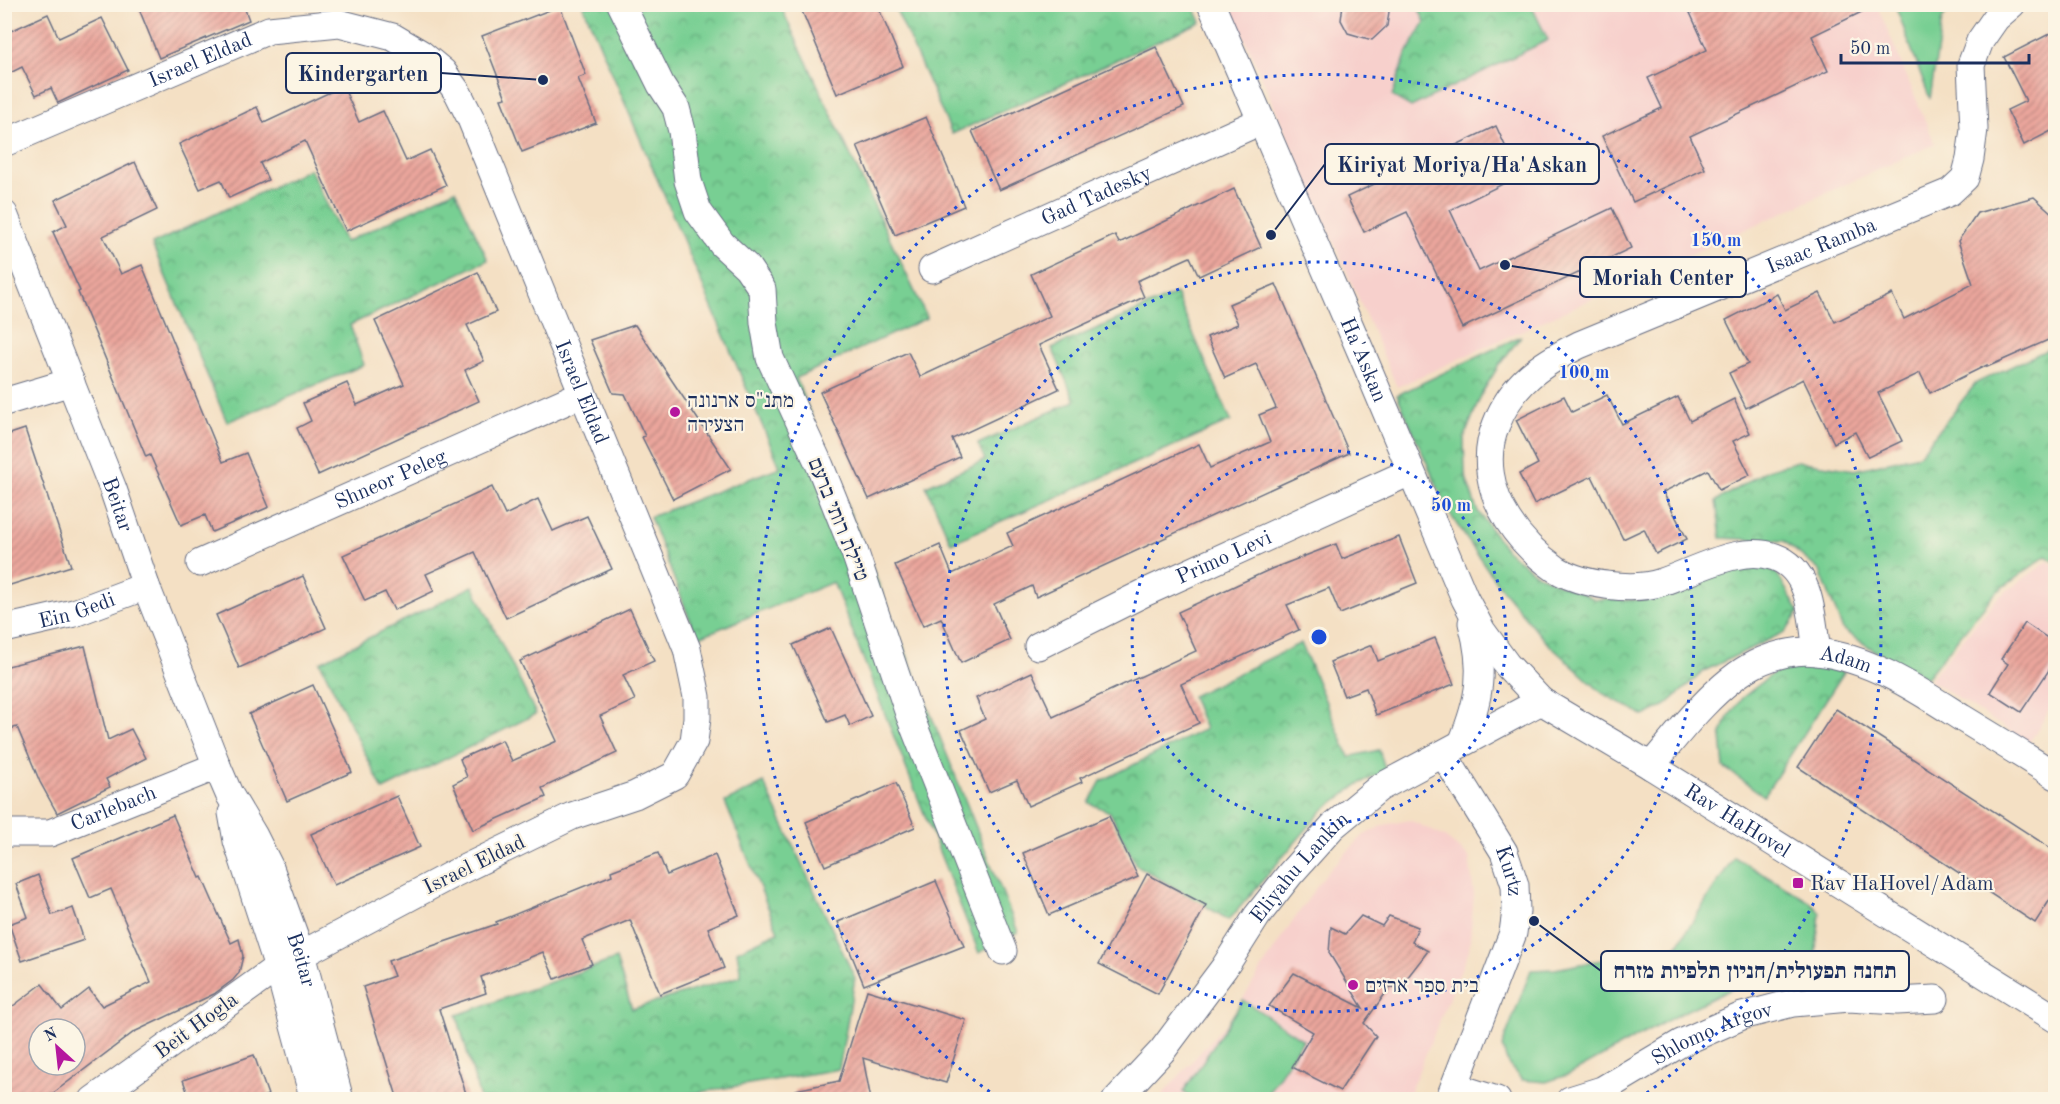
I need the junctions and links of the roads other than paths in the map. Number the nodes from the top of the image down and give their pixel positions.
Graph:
1 (621, 4) edge
2 (1211, 4) edge
3 (2012, 4) edge
4 (1261, 121) junction
5 (4, 143) edge
6 (4, 214) edge
7 (932, 269) dead end
8 (71, 382) junction
9 (582, 394) junction
10 (4, 402) edge
11 (1410, 472) junction
12 (200, 563) dead end
13 (146, 586) junction
14 (1465, 599) junction
15 (4, 629) edge
16 (1038, 645) dead end
17 (1817, 652) junction
18 (1541, 700) junction
19 (1453, 749) junction
20 (217, 766) junction
21 (1651, 766) junction
22 (2055, 776) edge
23 (4, 833) edge
24 (1003, 951) dead end
25 (289, 960) junction
26 (1935, 999) dead end
27 (2055, 1019) edge
28 (1452, 1093) edge
29 (93, 1100) edge
30 (314, 1100) edge
31 (340, 1100) edge
32 (1116, 1100) edge
33 (1497, 1100) edge
34 (1570, 1100) edge

1 - 24 street, טיילת רותי ברעם
2 - 4 street, Ha'Askan
3 - 17 street, Isaac Ramba
4 - 7 street, Gad Tadesky
4 - 11 street, Ha'Askan
5 - 9 street, Israel Eldad
6 - 8 street, Beitar
8 - 10 street
8 - 13 street, Beitar
9 - 12 street, Shneor Peleg
9 - 25 street, Israel Eldad
11 - 14 street, Ha'Askan
11 - 16 street, Primo Levi
13 - 15 street, Ein Gedi
13 - 20 street, Beitar
14 - 18 street, Ha'Askan
14 - 19 street
17 - 21 street, Adam
17 - 22 street, Adam
18 - 19 street, Eliyahu Lankin
18 - 21 street, Rav HaHovel
19 - 28 street, Kurtz
19 - 32 street, Eliyahu Lankin
20 - 23 street, Carlebach
20 - 25 street, Beitar
21 - 27 street, Rav HaHovel
25 - 29 street, Beit Hogla
25 - 30 street, Beitar
25 - 31 street, Beitar
26 - 34 street, Shlomo Argov
28 - 33 street

